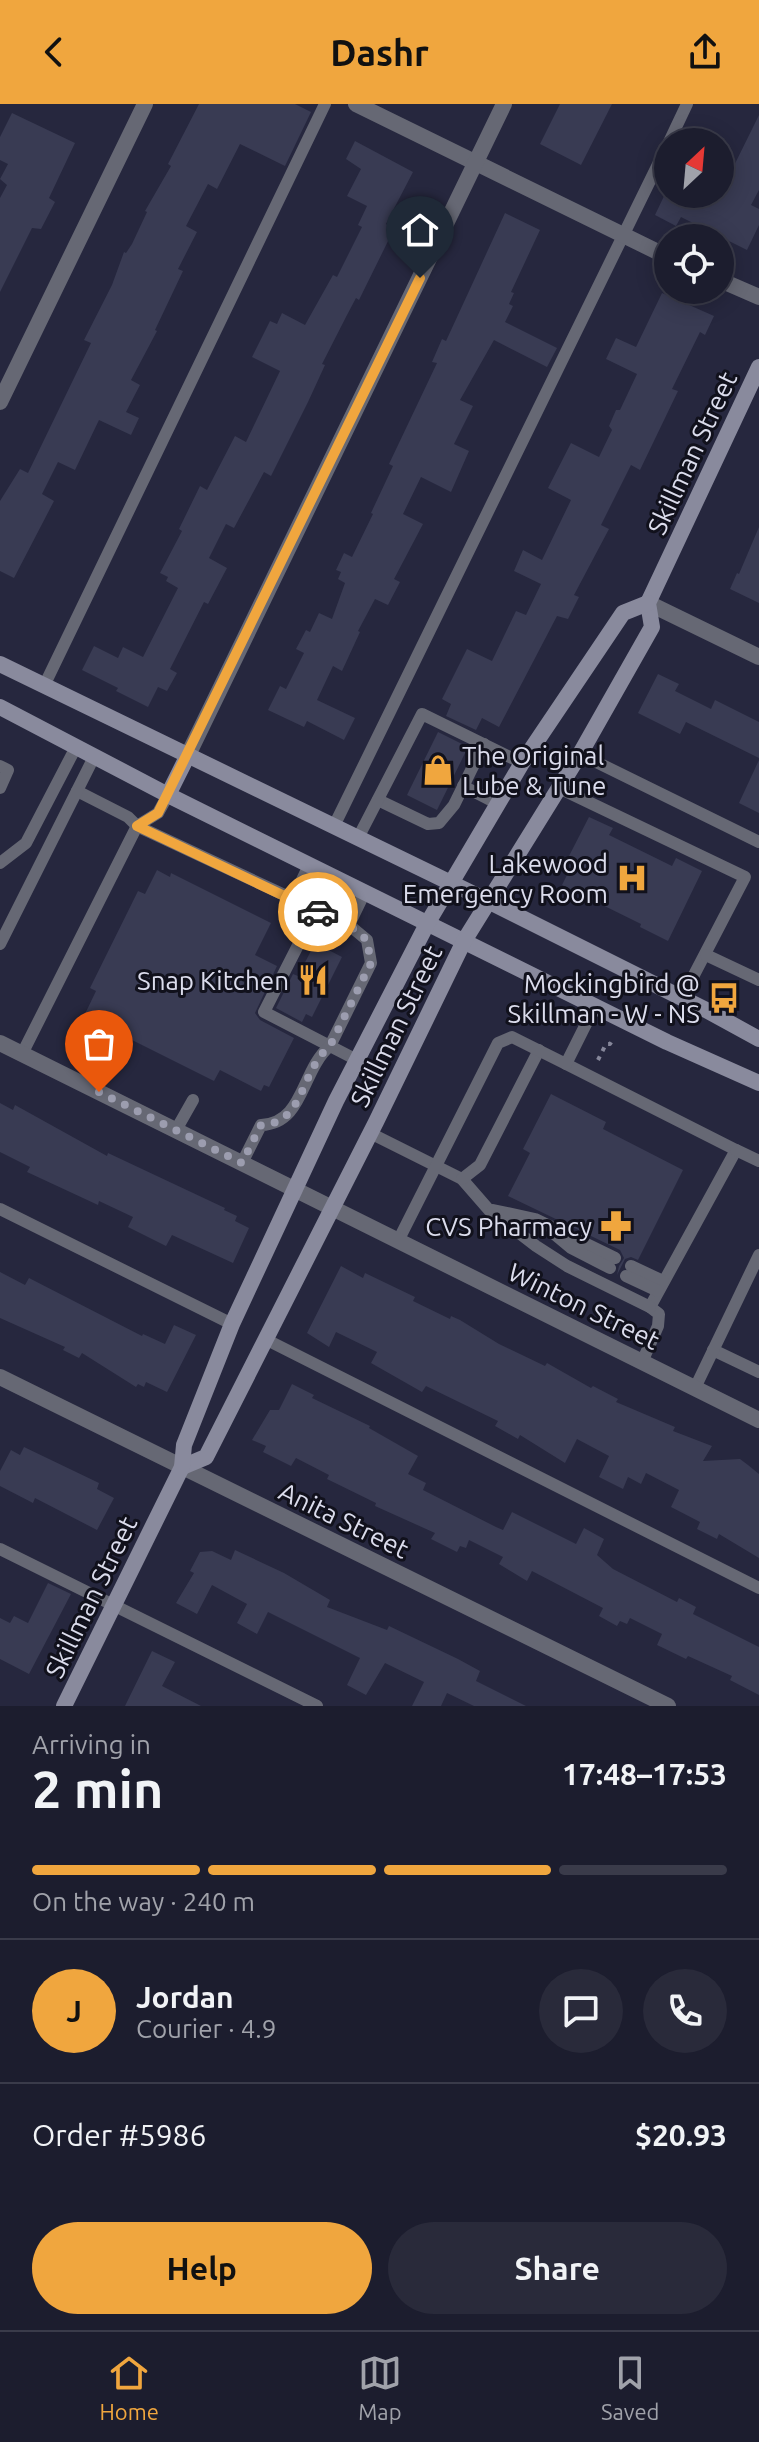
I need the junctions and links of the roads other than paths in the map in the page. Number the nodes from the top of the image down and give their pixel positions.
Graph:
1 (145, 104) edge
2 (325, 104) edge
3 (356, 104) edge
4 (504, 104) edge
5 (687, 104) edge
6 (675, 128) edge
7 (475, 164) junction
8 (654, 172) edge
9 (623, 237) junction
10 (654, 251) edge
11 (734, 286) edge
12 (759, 297) edge
13 (759, 367) edge
14 (0, 402) edge
15 (648, 603) junction
16 (759, 657) edge
17 (0, 664) edge
18 (44, 686) junction
19 (0, 707) edge
20 (484, 744) junction
21 (76, 747) junction
22 (580, 754) junction
23 (188, 755) junction
24 (94, 757) junction
25 (522, 763) junction
26 (0, 766) edge
27 (463, 786) junction
28 (0, 788) edge
29 (559, 788) junction
30 (77, 791) junction
31 (168, 795) junction
32 (378, 800) junction
33 (498, 804) junction
34 (137, 826) junction
35 (334, 826) junction
36 (358, 838) junction
37 (759, 842) edge
38 (0, 863) edge
39 (309, 865) junction
40 (745, 877) junction
41 (450, 883) junction
42 (759, 884) edge
43 (365, 892) junction
44 (293, 899) junction
45 (488, 901) junction
46 (316, 910) junction
47 (427, 924) junction
48 (349, 925) junction
49 (464, 941) junction
50 (0, 944) edge
51 (706, 955) junction
52 (759, 980) edge
53 (682, 998) junction
54 (595, 1006) junction
55 (759, 1039) edge
56 (0, 1043) edge
57 (330, 1046) junction
58 (539, 1050) junction
59 (22, 1054) junction
60 (357, 1060) junction
61 (566, 1064) junction
62 (759, 1083) edge
63 (193, 1100) dead end
64 (176, 1130) junction
65 (370, 1133) junction
66 (736, 1150) junction
67 (759, 1161) edge
68 (242, 1163) junction
69 (437, 1166) junction
70 (462, 1179) junction
71 (295, 1189) junction
72 (331, 1207) junction
73 (0, 1209) edge
74 (489, 1210) junction
75 (398, 1241) junction
76 (759, 1255) edge
77 (612, 1263) dead end
78 (629, 1271) dead end
79 (660, 1286) junction
80 (650, 1307) junction
81 (232, 1324) junction
82 (265, 1339) junction
83 (713, 1350) junction
84 (642, 1362) junction
85 (759, 1372) edge
86 (0, 1377) edge
87 (695, 1388) junction
88 (759, 1420) edge
89 (182, 1467) junction
90 (0, 1549) edge
91 (759, 1588) edge
92 (114, 1605) junction
93 (64, 1706) edge
94 (317, 1706) edge
95 (668, 1706) edge

1 - 14 street
2 - 18 lane
3 - 7 street
4 - 7 street
5 - 6 lane
7 - 9 street
7 - 23 street
8 - 9 lane
9 - 10 street
9 - 35 lane
11 - 12 street
13 - 15 main road, Skillman Street
15 - 16 street
15 - 22 main road, Skillman Street
15 - 25 main road, Skillman Street
17 - 18 main road
18 - 23 main road
19 - 21 main road
20 - 25 lane
20 - 27 lane
20 - 32 lane
21 - 24 main road
21 - 38 lane
22 - 29 main road, Skillman Street
22 - 37 lane
23 - 31 main road
23 - 35 main road
24 - 30 lane
24 - 31 main road
25 - 33 main road, Skillman Street
26 - 28 lane
27 - 32 lane
27 - 33 lane
29 - 40 lane
29 - 45 main road, Skillman Street
30 - 34 lane
30 - 50 lane
31 - 34 lane
31 - 39 main road
32 - 36 lane
33 - 41 main road, Skillman Street
34 - 44 lane
34 - 59 lane
35 - 36 main road
36 - 41 main road
39 - 43 main road
39 - 44 lane
40 - 42 lane
40 - 51 lane
41 - 45 main road
41 - 47 main road, Skillman Street
43 - 47 main road
43 - 48 lane
44 - 46 lane
45 - 49 main road, Skillman Street
45 - 53 main road
46 - 48 lane
46 - 57 lane
47 - 49 main road
47 - 60 main road, Skillman Street
48 - 57 lane
49 - 54 main road
49 - 65 main road, Skillman Street
51 - 52 lane
51 - 53 lane
53 - 55 main road
54 - 61 lane
54 - 62 main road
56 - 59 street, Winton Street
57 - 60 lane
57 - 68 lane
58 - 61 lane
58 - 69 lane
58 - 70 lane
59 - 64 street, Winton Street
60 - 71 main road, Skillman Street
61 - 66 lane
63 - 64 lane
64 - 68 street, Winton Street
65 - 69 lane
65 - 72 main road, Skillman Street
66 - 67 lane
66 - 79 lane
68 - 71 street, Winton Street
69 - 70 lane
69 - 75 lane
70 - 74 lane
71 - 72 street, Winton Street
71 - 81 main road, Skillman Street
72 - 75 street, Winton Street
72 - 82 main road, Skillman Street
73 - 81 lane
74 - 77 lane
74 - 80 lane
75 - 84 street, Winton Street
76 - 83 lane
78 - 79 lane
79 - 80 lane
80 - 84 lane
81 - 89 main road, Skillman Street
82 - 89 main road, Skillman Street
82 - 91 lane
83 - 85 lane
83 - 87 lane
84 - 87 street, Winton Street
86 - 89 street, Anita Street
87 - 88 street, Winton Street
89 - 92 main road, Skillman Street
89 - 95 street, Anita Street
90 - 92 lane
92 - 93 main road, Skillman Street
92 - 94 lane

